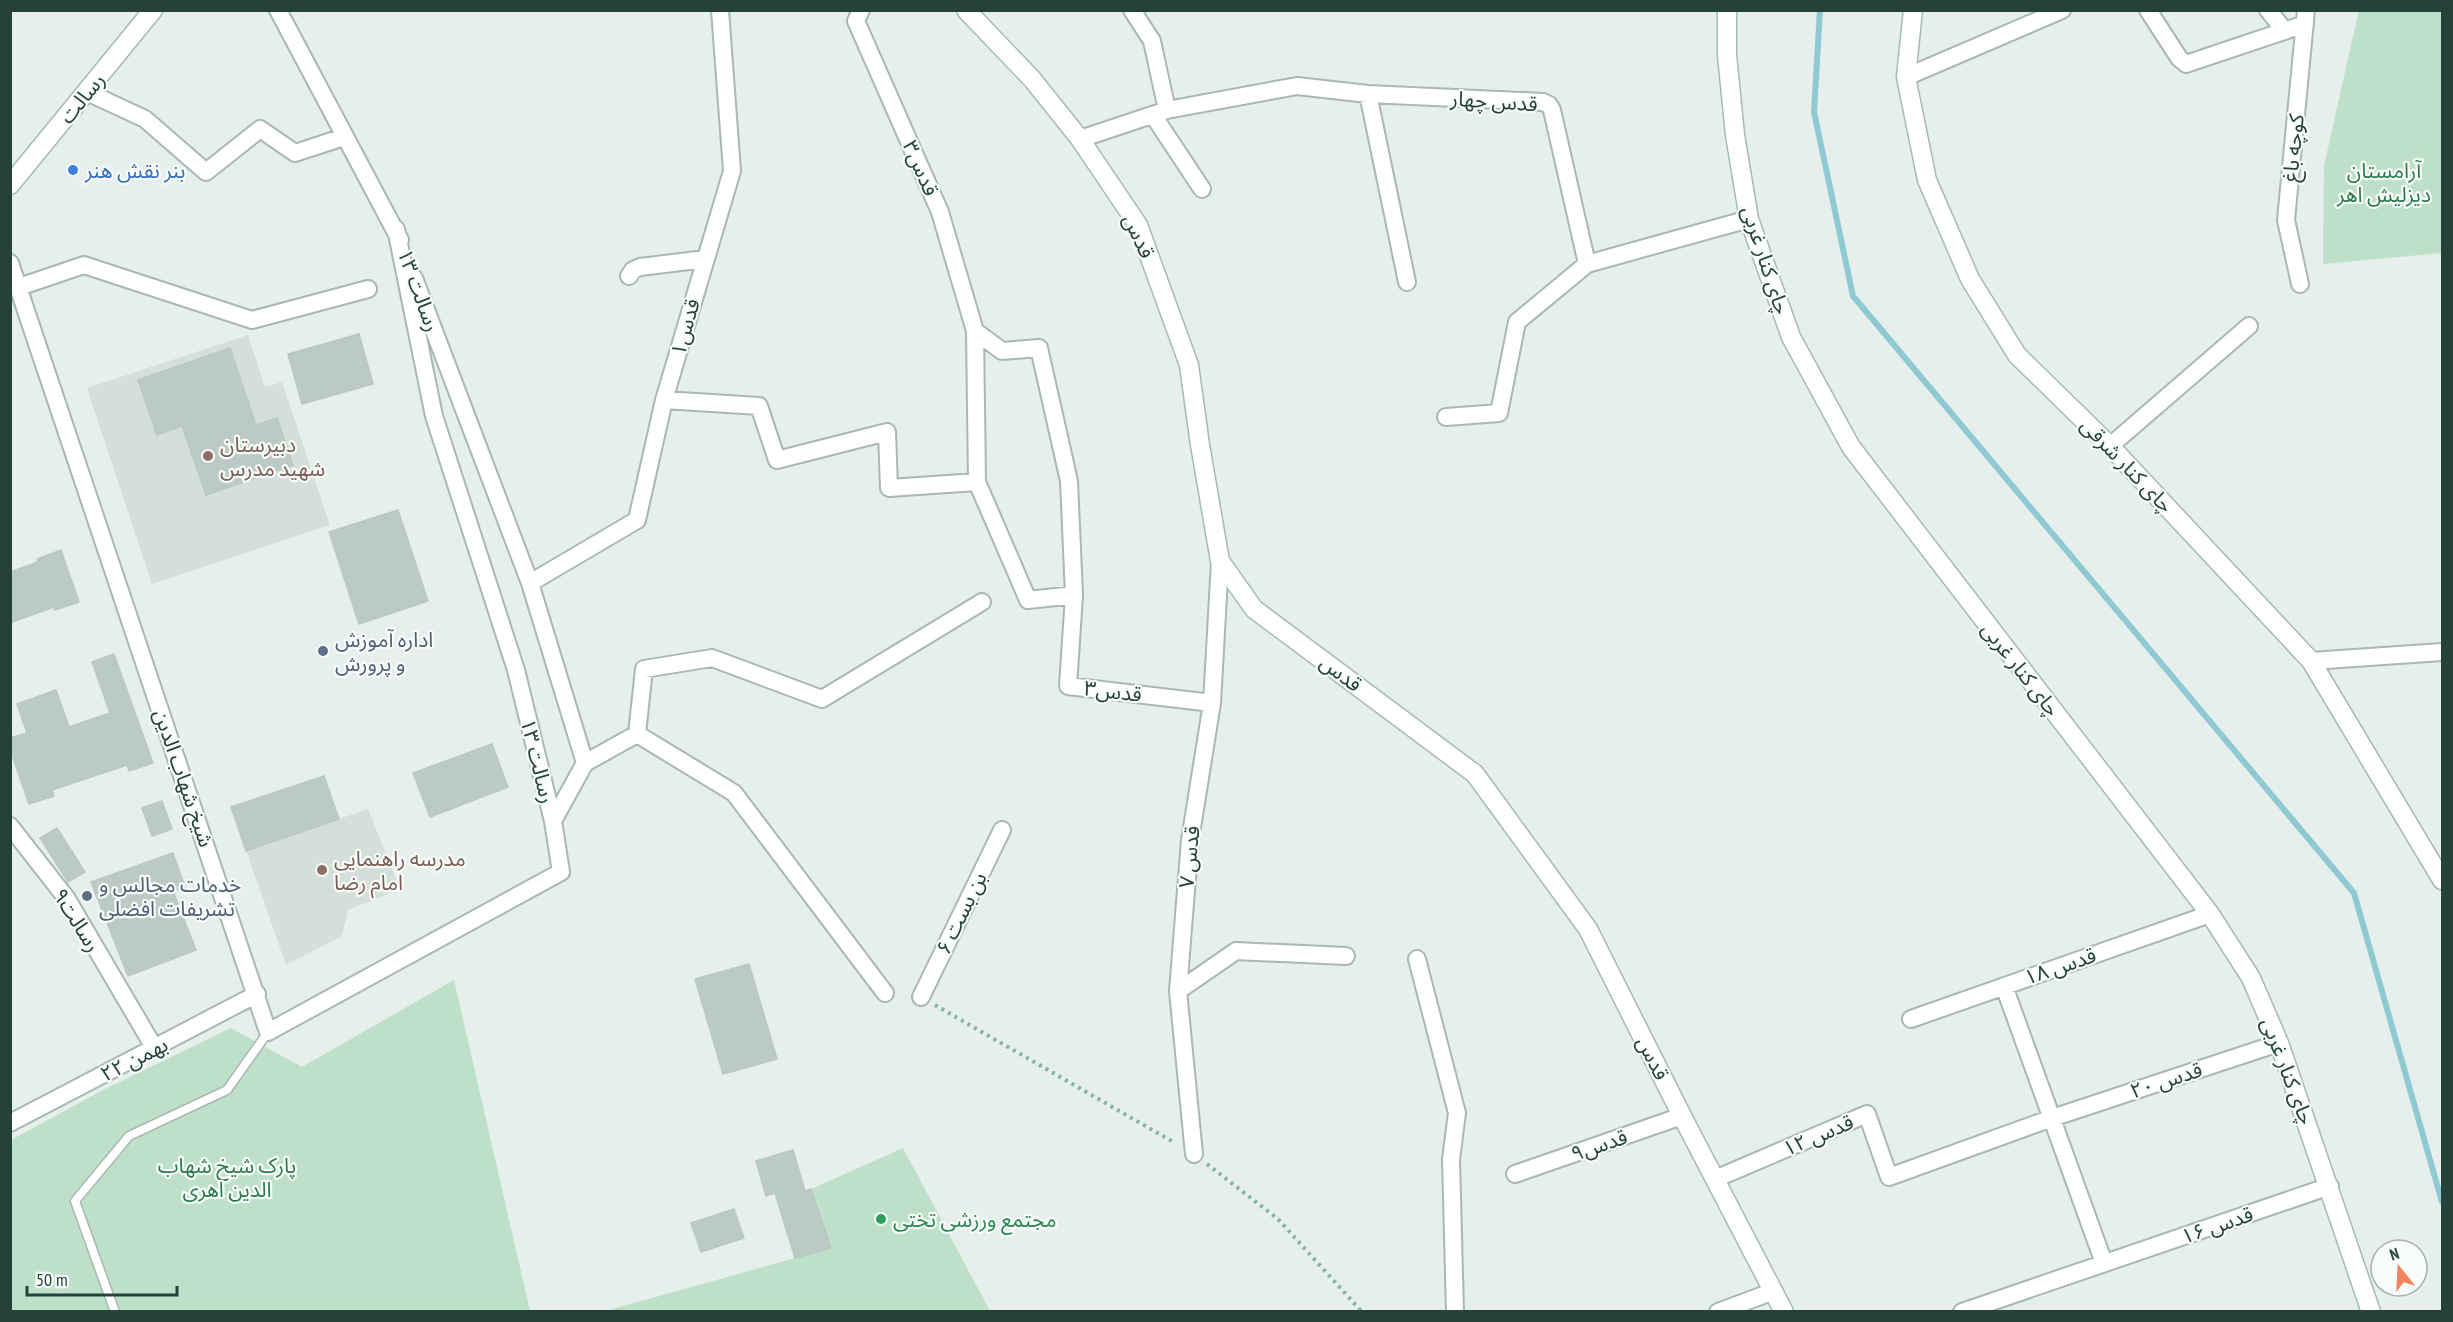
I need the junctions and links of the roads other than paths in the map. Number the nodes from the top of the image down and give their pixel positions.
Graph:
1 (153, 10) edge
2 (278, 10) edge
3 (720, 10) edge
4 (861, 10) edge
5 (966, 10) edge
6 (1132, 10) edge
7 (1727, 10) edge
8 (1913, 10) edge
9 (2062, 10) edge
10 (2148, 10) edge
11 (2268, 10) edge
12 (2305, 17) edge
13 (2285, 31) junction
14 (1906, 77) junction
15 (87, 92) junction
16 (1368, 94) junction
17 (1160, 112) junction
18 (344, 137) junction
19 (1080, 139) junction
20 (10, 185) edge
21 (1202, 189) dead end
22 (1749, 219) junction
23 (396, 229) junction
24 (705, 259) junction
25 (10, 263) edge
26 (1587, 264) junction
27 (629, 276) dead end
28 (1407, 282) dead end
29 (2300, 284) dead end
30 (19, 287) junction
31 (368, 289) dead end
32 (2249, 326) dead end
33 (975, 331) junction
34 (664, 400) junction
35 (1446, 417) dead end
36 (2110, 446) junction
37 (977, 482) junction
38 (1220, 561) junction
39 (530, 584) junction
40 (1074, 595) junction
41 (982, 602) dead end
42 (2442, 652) edge
43 (2311, 661) junction
44 (1212, 703) junction
45 (636, 734) junction
46 (585, 763) junction
47 (553, 822) junction
48 (10, 826) edge
49 (1002, 830) dead end
50 (2442, 880) edge
51 (2210, 914) junction
52 (1346, 956) dead end
53 (1417, 959) dead end
54 (2004, 986) junction
55 (1178, 991) junction
56 (885, 993) dead end
57 (257, 994) junction
58 (921, 997) road end
59 (1911, 1019) dead end
60 (268, 1032) junction
61 (2279, 1043) junction
62 (155, 1049) junction
63 (1682, 1116) junction
64 (2052, 1118) junction
65 (10, 1123) edge
66 (1194, 1154) road end
67 (1515, 1174) dead end
68 (1715, 1179) junction
69 (2330, 1186) junction
70 (2104, 1263) junction
71 (1774, 1291) junction
72 (116, 1311) edge
73 (1455, 1311) edge
74 (1718, 1311) edge
75 (1784, 1311) edge
76 (1962, 1311) edge
77 (2371, 1311) edge

1 - 15 street, رسالت
2 - 18 street, رسالت ۱۳
3 - 24 street, قدس۱
4 - 33 street, قدس۳
5 - 19 street, قدس
6 - 17 street
7 - 22 street, چای کنار غربی
8 - 14 street, چای کنار شرقی
9 - 14 street
10 - 13 street
11 - 13 street
12 - 13 street
12 - 29 street, کوچه باغ
14 - 36 street, چای کنار شرقی
15 - 18 street
15 - 20 street, رسالت
16 - 17 street, قدس چهار
16 - 26 street, قدس چهار
16 - 28 street
17 - 19 street, قدس چهار
17 - 21 street
18 - 23 street, رسالت ۱۳
19 - 38 street, قدس
22 - 26 street
22 - 51 street, چای کنار غربی
23 - 39 street, رسالت ۱۳
23 - 47 street, رسالت ۱۳
24 - 27 street
24 - 34 street, قدس۱
25 - 30 street, شیخ شهاب الدین
26 - 35 street
30 - 31 street
30 - 57 street, شیخ شهاب الدین
32 - 36 street
33 - 37 street, قدس۳
33 - 40 street, قدس۳
34 - 37 street
34 - 39 street, قدس۱
36 - 43 street, چای کنار شرقی
37 - 40 street, قدس۳
38 - 44 street, قدس ۷
38 - 63 street, قدس
39 - 46 street, رسالت ۱۳
40 - 44 street, قدس۳
41 - 45 street
42 - 43 street
43 - 50 street, چای کنار شرقی
44 - 55 street, قدس ۷
45 - 46 street
45 - 56 street
46 - 47 street, رسالت ۱۳
47 - 60 street
48 - 62 street, رسالت۹
49 - 58 street, بن بست ۶
51 - 54 street, قدس ۱۸
51 - 61 street, چای کنار غربی
52 - 55 street
53 - 73 street
54 - 59 street, قدس ۱۸
54 - 64 street
55 - 66 street, قدس ۷
57 - 60 street, شیخ شهاب الدین
57 - 62 street, ۲۲ بهمن
60 - 72 lane
61 - 64 street, قدس ۲۰
61 - 69 street, چای کنار غربی
62 - 65 street, ۲۲ بهمن
63 - 67 street, قدس۹
63 - 68 street, قدس
64 - 68 street, قدس ۱۲
64 - 70 street
68 - 71 street, قدس
69 - 70 street, قدس ۱۶
69 - 77 street, چای کنار غربی
70 - 76 street, قدس ۱۶
71 - 74 street
71 - 75 street, قدس

